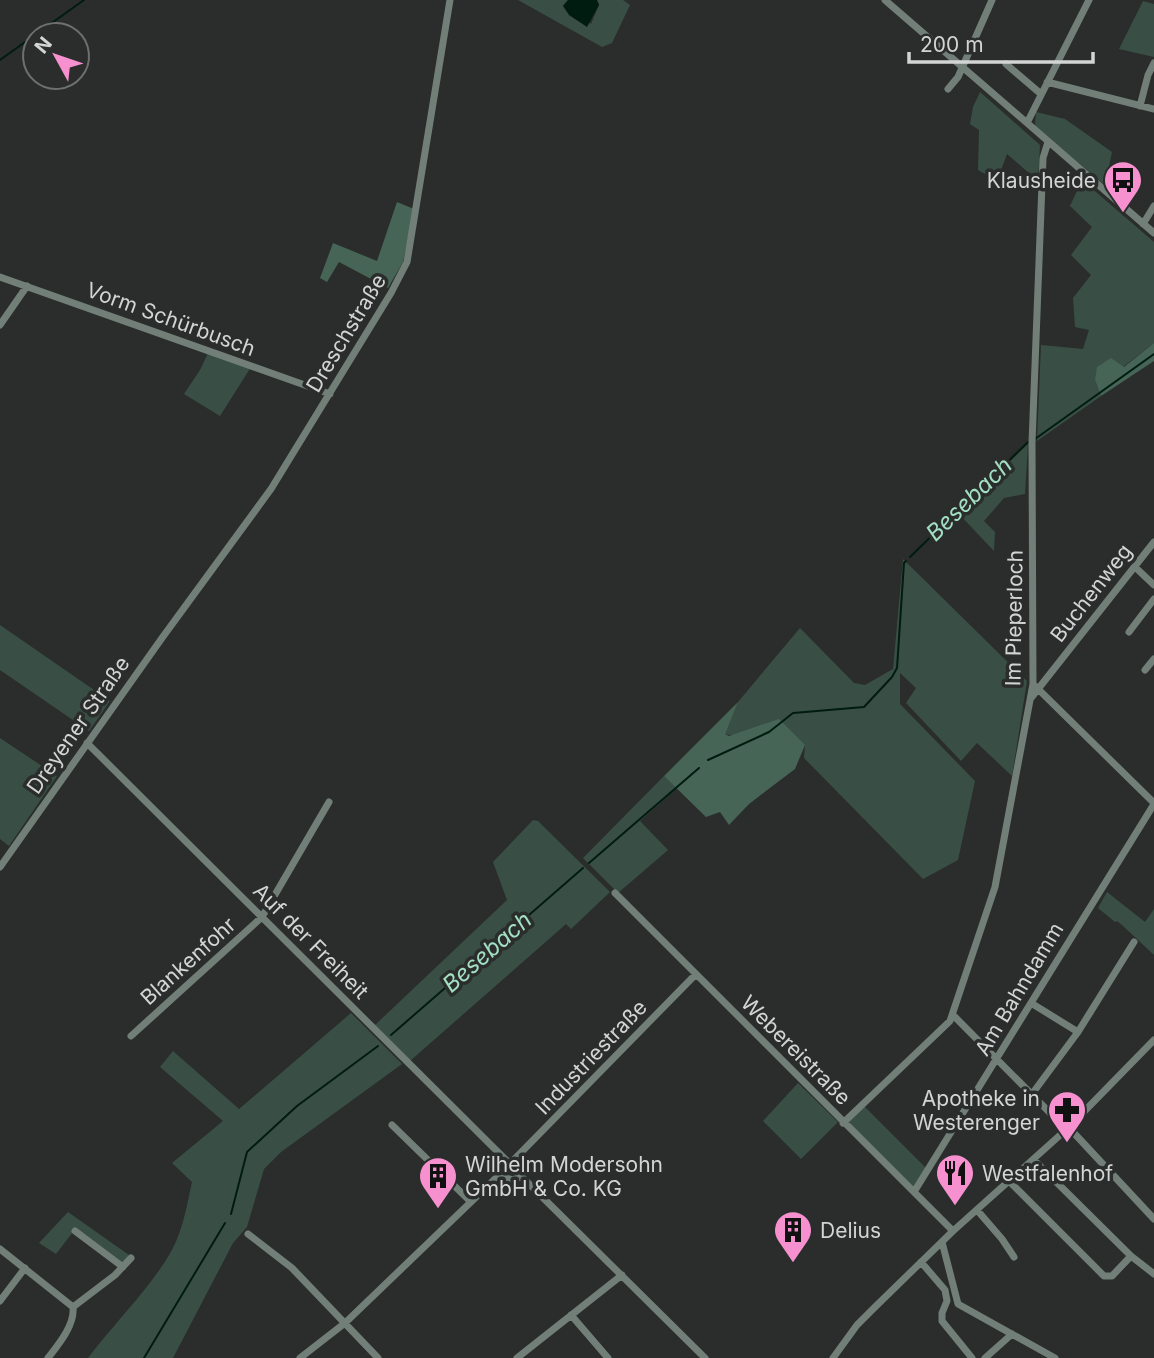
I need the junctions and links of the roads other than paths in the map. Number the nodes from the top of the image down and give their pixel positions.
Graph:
1 (450, 0) edge
2 (885, 0) edge
3 (992, 0) edge
4 (1090, 0) edge
5 (1154, 63) edge
6 (1006, 64) dead end
7 (961, 67) junction
8 (1047, 82) junction
9 (948, 89) dead end
10 (1041, 94) junction
11 (1140, 106) junction
12 (1154, 110) edge
13 (1027, 123) junction
14 (1048, 142) junction
15 (1154, 206) edge
16 (1143, 224) junction
17 (1154, 233) edge
18 (0, 277) edge
19 (27, 286) junction
20 (0, 325) edge
21 (330, 394) junction
22 (1154, 542) edge
23 (1135, 567) junction
24 (1154, 585) edge
25 (1154, 598) edge
26 (1129, 632) dead end
27 (162, 638) joint
28 (1154, 659) edge
29 (1145, 670) dead end
30 (1035, 686) junction
31 (1031, 699) joint
32 (86, 743) junction
33 (329, 802) dead end
34 (1154, 803) edge
35 (0, 867) edge
36 (615, 893) dead end
37 (262, 918) junction
38 (1134, 942) dead end
39 (696, 974) junction
40 (1031, 1003) junction
41 (953, 1015) junction
42 (1078, 1032) junction
43 (131, 1036) dead end
44 (1154, 1040) edge
45 (997, 1060) junction
46 (1032, 1094) junction
47 (843, 1123) junction
48 (393, 1125) dead end
49 (1068, 1128) junction
50 (1034, 1160) junction
51 (510, 1164) junction
52 (498, 1176) junction
53 (521, 1176) junction
54 (1009, 1181) junction
55 (914, 1192) junction
56 (471, 1202) junction
57 (977, 1210) junction
58 (1154, 1219) edge
59 (75, 1231) dead end
60 (953, 1231) junction
61 (248, 1234) dead end
62 (944, 1240) junction
63 (0, 1249) edge
64 (1131, 1256) junction
65 (1014, 1257) dead end
66 (131, 1258) dead end
67 (921, 1262) junction
68 (123, 1267) junction
69 (25, 1268) junction
70 (1154, 1274) edge
71 (622, 1275) junction
72 (0, 1301) edge
73 (73, 1307) junction
74 (571, 1315) junction
75 (345, 1323) junction
76 (1012, 1334) junction
77 (519, 1357) edge
78 (48, 1358) edge
79 (300, 1358) edge
80 (378, 1358) edge
81 (608, 1358) edge
82 (705, 1358) edge
83 (833, 1358) edge
84 (972, 1358) edge
85 (985, 1358) edge
86 (1055, 1358) edge

1 - 21 street, Dreschstraße
2 - 7 street
3 - 7 street
4 - 8 street
5 - 11 street
6 - 10 street
7 - 9 street
7 - 13 street
8 - 10 street
8 - 11 street
10 - 13 street
11 - 12 street
13 - 14 street
14 - 16 street
14 - 30 street, Im Pieperloch
15 - 16 street
16 - 17 street
18 - 19 street, Vorm Schürbusch
19 - 20 street
19 - 21 street, Vorm Schürbusch
21 - 27 street, Dreschstraße
22 - 23 street, Buchenweg
23 - 24 street
23 - 30 street, Buchenweg
25 - 26 street
27 - 32 street, Dreyener Straße
28 - 29 street
30 - 31 street, Buchenweg
30 - 34 street
31 - 41 street, Im Pieperloch
32 - 35 street, Dreyener Straße
32 - 37 street, Auf der Freiheit
33 - 37 street, Blankenfohr
34 - 40 street, Am Bahndamm
36 - 39 street, Webereistraße
37 - 43 street, Blankenfohr
37 - 51 street, Auf der Freiheit
38 - 42 street
39 - 47 street, Webereistraße
39 - 51 street, Industriestraße
40 - 42 street
40 - 45 street, Am Bahndamm
41 - 45 street
41 - 47 street, Im Pieperloch
42 - 46 street
44 - 49 street
45 - 46 street
45 - 55 street, Am Bahndamm
46 - 49 street
47 - 55 street, Webereistraße
48 - 56 street
49 - 50 street
49 - 58 street
50 - 54 street
50 - 64 street
51 - 52 street, Industriestraße
51 - 53 street
52 - 53 street
52 - 56 street, Industriestraße
53 - 71 street
54 - 57 street
54 - 64 street
55 - 60 street, Webereistraße
56 - 75 street, Industriestraße
57 - 60 street
57 - 65 street
59 - 68 street
60 - 62 street
61 - 75 street
62 - 67 street
62 - 76 street
63 - 69 street
64 - 70 street
66 - 68 street
67 - 83 street
67 - 84 street
68 - 73 street
69 - 72 street
69 - 73 street
71 - 74 street
71 - 82 street
73 - 78 street
74 - 77 street
74 - 81 street
75 - 79 street, Industriestraße
75 - 80 street
76 - 85 street
76 - 86 street

